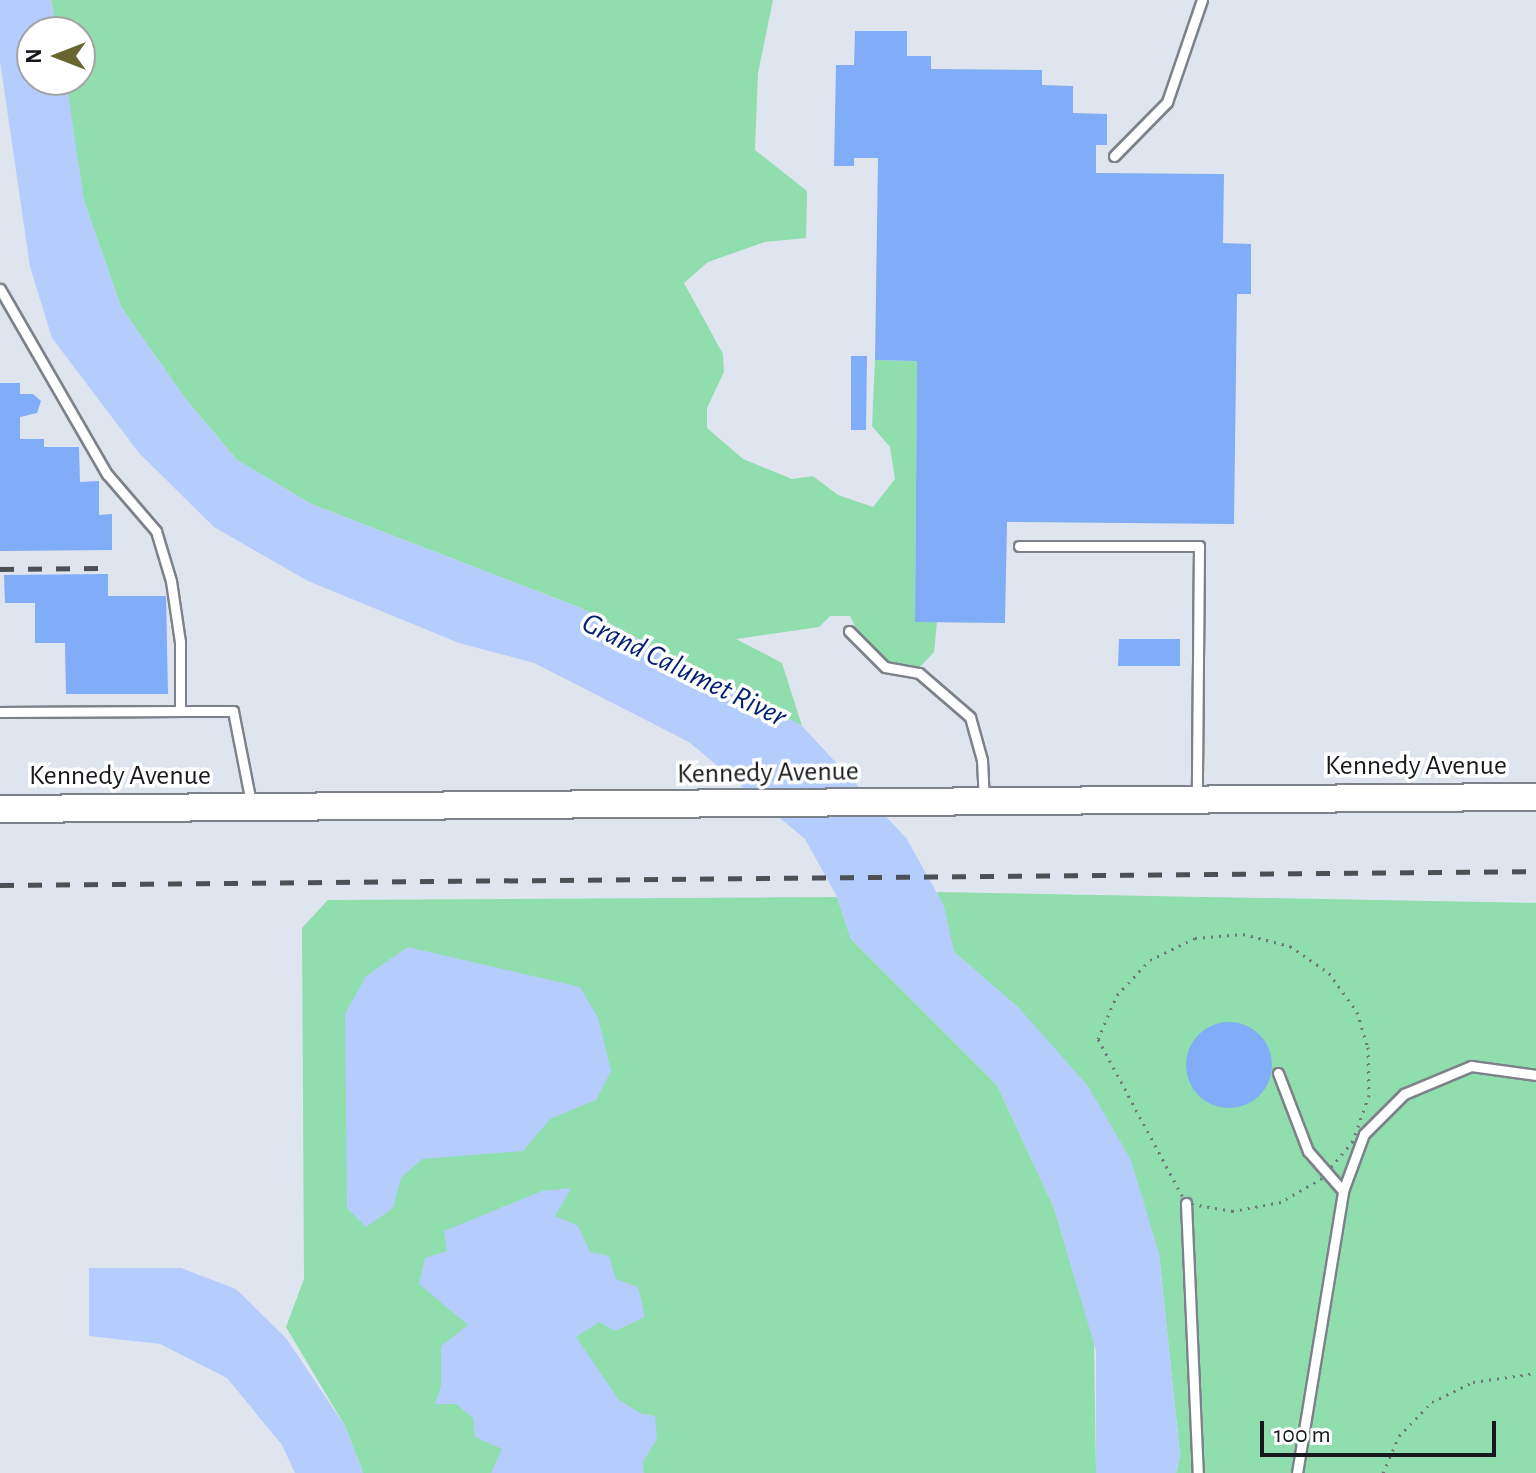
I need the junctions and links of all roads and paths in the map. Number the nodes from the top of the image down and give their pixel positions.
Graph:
1 (1202, 0) edge
2 (1114, 156) dead end
3 (0, 289) edge
4 (1019, 546) dead end
5 (849, 631) dead end
6 (180, 711) junction
7 (0, 712) edge
8 (1536, 797) edge
9 (1197, 800) junction
10 (984, 804) junction
11 (252, 807) junction
12 (0, 809) edge
13 (1278, 1073) dead end
14 (1536, 1075) edge
15 (1327, 1172) junction
16 (1343, 1191) junction
17 (1186, 1203) junction
18 (1536, 1373) edge
19 (1198, 1473) edge
20 (1297, 1473) edge
21 (1383, 1473) edge

1 - 2 lane
3 - 6 lane
4 - 9 lane
5 - 10 lane
6 - 7 lane
6 - 11 lane
8 - 9 main road, Kennedy Avenue
9 - 10 main road, Kennedy Avenue
10 - 11 main road, Kennedy Avenue
11 - 12 main road, Kennedy Avenue
13 - 15 lane
14 - 16 lane
15 - 16 lane
15 - 17 path
15 - 17 path
16 - 20 lane
17 - 19 lane
18 - 21 path

